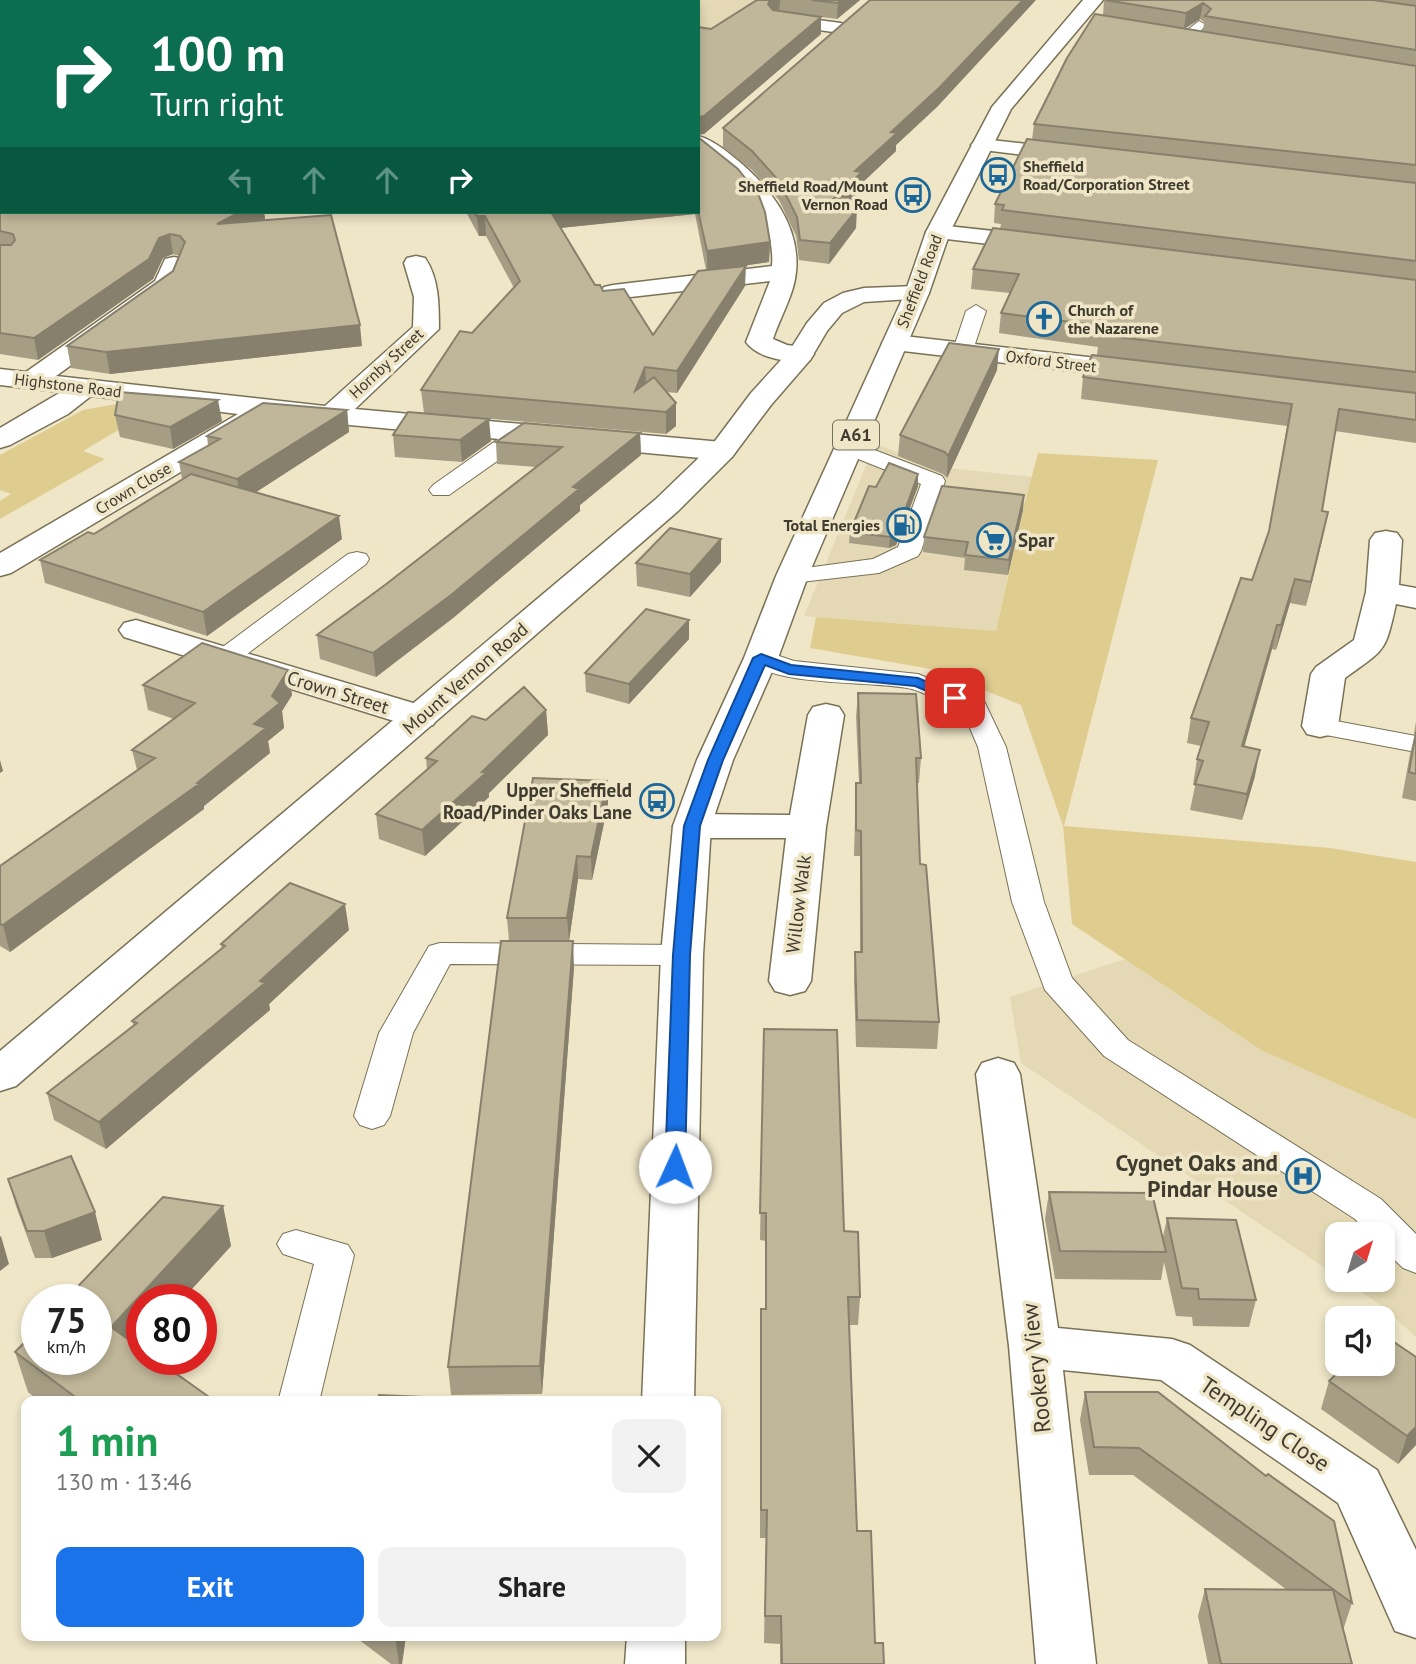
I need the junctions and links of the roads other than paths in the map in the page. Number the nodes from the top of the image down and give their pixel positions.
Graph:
1 (1086, 10) edge
2 (857, 14) edge
3 (779, 20) edge
4 (841, 28) junction
5 (1186, 32) edge
6 (1213, 41) edge
7 (820, 46) edge
8 (982, 145) junction
9 (707, 147) edge
10 (1093, 157) edge
11 (938, 232) junction
12 (1057, 245) edge
13 (416, 263) dead end
14 (174, 264) edge
15 (639, 264) dead end
16 (784, 272) junction
17 (657, 287) junction
18 (612, 292) edge
19 (917, 293) junction
20 (976, 311) dead end
21 (895, 343) junction
22 (963, 350) junction
23 (801, 354) junction
24 (1160, 374) edge
25 (0, 377) edge
26 (31, 381) junction
27 (85, 387) junction
28 (267, 409) junction
29 (332, 415) junction
30 (522, 433) junction
31 (0, 439) edge
32 (850, 448) junction
33 (722, 451) junction
34 (441, 490) dead end
35 (1385, 540) dead end
36 (357, 559) dead end
37 (0, 566) edge
38 (792, 576) junction
39 (1382, 592) junction
40 (1416, 598) edge
41 (136, 631) dead end
42 (225, 658) junction
43 (761, 658) junction
44 (826, 715) dead end
45 (420, 717) junction
46 (1321, 726) joint
47 (1416, 744) edge
48 (692, 826) junction
49 (807, 827) junction
50 (682, 955) junction
51 (790, 981) dead end
52 (998, 1074) dead end
53 (0, 1075) edge
54 (372, 1116) dead end
55 (296, 1244) dead end
56 (1416, 1258) edge
57 (1035, 1346) junction
58 (300, 1396) edge
59 (668, 1396) edge
60 (1416, 1612) edge
61 (656, 1641) edge
62 (655, 1664) edge
63 (1066, 1664) edge

1 - 8 main road, Sheffield Road / A61
2 - 4 main road
3 - 4 main road
4 - 7 main road
5 - 6 main road
8 - 10 main road
8 - 11 main road, Sheffield Road / A61
9 - 16 main road
11 - 12 main road
11 - 19 main road, Sheffield Road / A61
13 - 29 main road, Hornby Street
14 - 26 main road
15 - 17 main road
16 - 17 main road
16 - 23 main road
17 - 18 main road
19 - 21 main road, Sheffield Road / A61
19 - 23 main road, Mount Vernon Road
20 - 22 lane
21 - 22 main road, Oxford Street
21 - 32 main road, Sheffield Road / A61
22 - 24 main road, Oxford Street
23 - 33 main road, Mount Vernon Road
25 - 26 main road, Highstone Road
26 - 27 main road, Highstone Road
27 - 28 main road, Highstone Road
27 - 31 main road
28 - 29 main road, Highstone Road
28 - 37 main road, Crown Close
29 - 30 main road, Highstone Road
30 - 33 main road, Highstone Road
30 - 34 lane
32 - 38 main road, Sheffield Road / A61
32 - 38 lane
33 - 45 main road, Mount Vernon Road
35 - 39 main road
36 - 42 lane
38 - 43 main road, A61
39 - 40 main road
39 - 46 main road
41 - 42 main road, Crown Street
42 - 45 main road, Crown Street
43 - 48 main road, A61
43 - 56 lane
44 - 49 main road, Willow Walk
45 - 53 main road, Mount Vernon Road
46 - 47 lane
48 - 49 main road, Willow Walk
48 - 50 main road, A61
49 - 51 main road, Willow Walk
50 - 54 lane
50 - 59 main road, A61
52 - 57 main road, Rookery View
55 - 58 lane
57 - 60 main road, Templing Close
57 - 63 main road, Rookery View
61 - 62 main road

